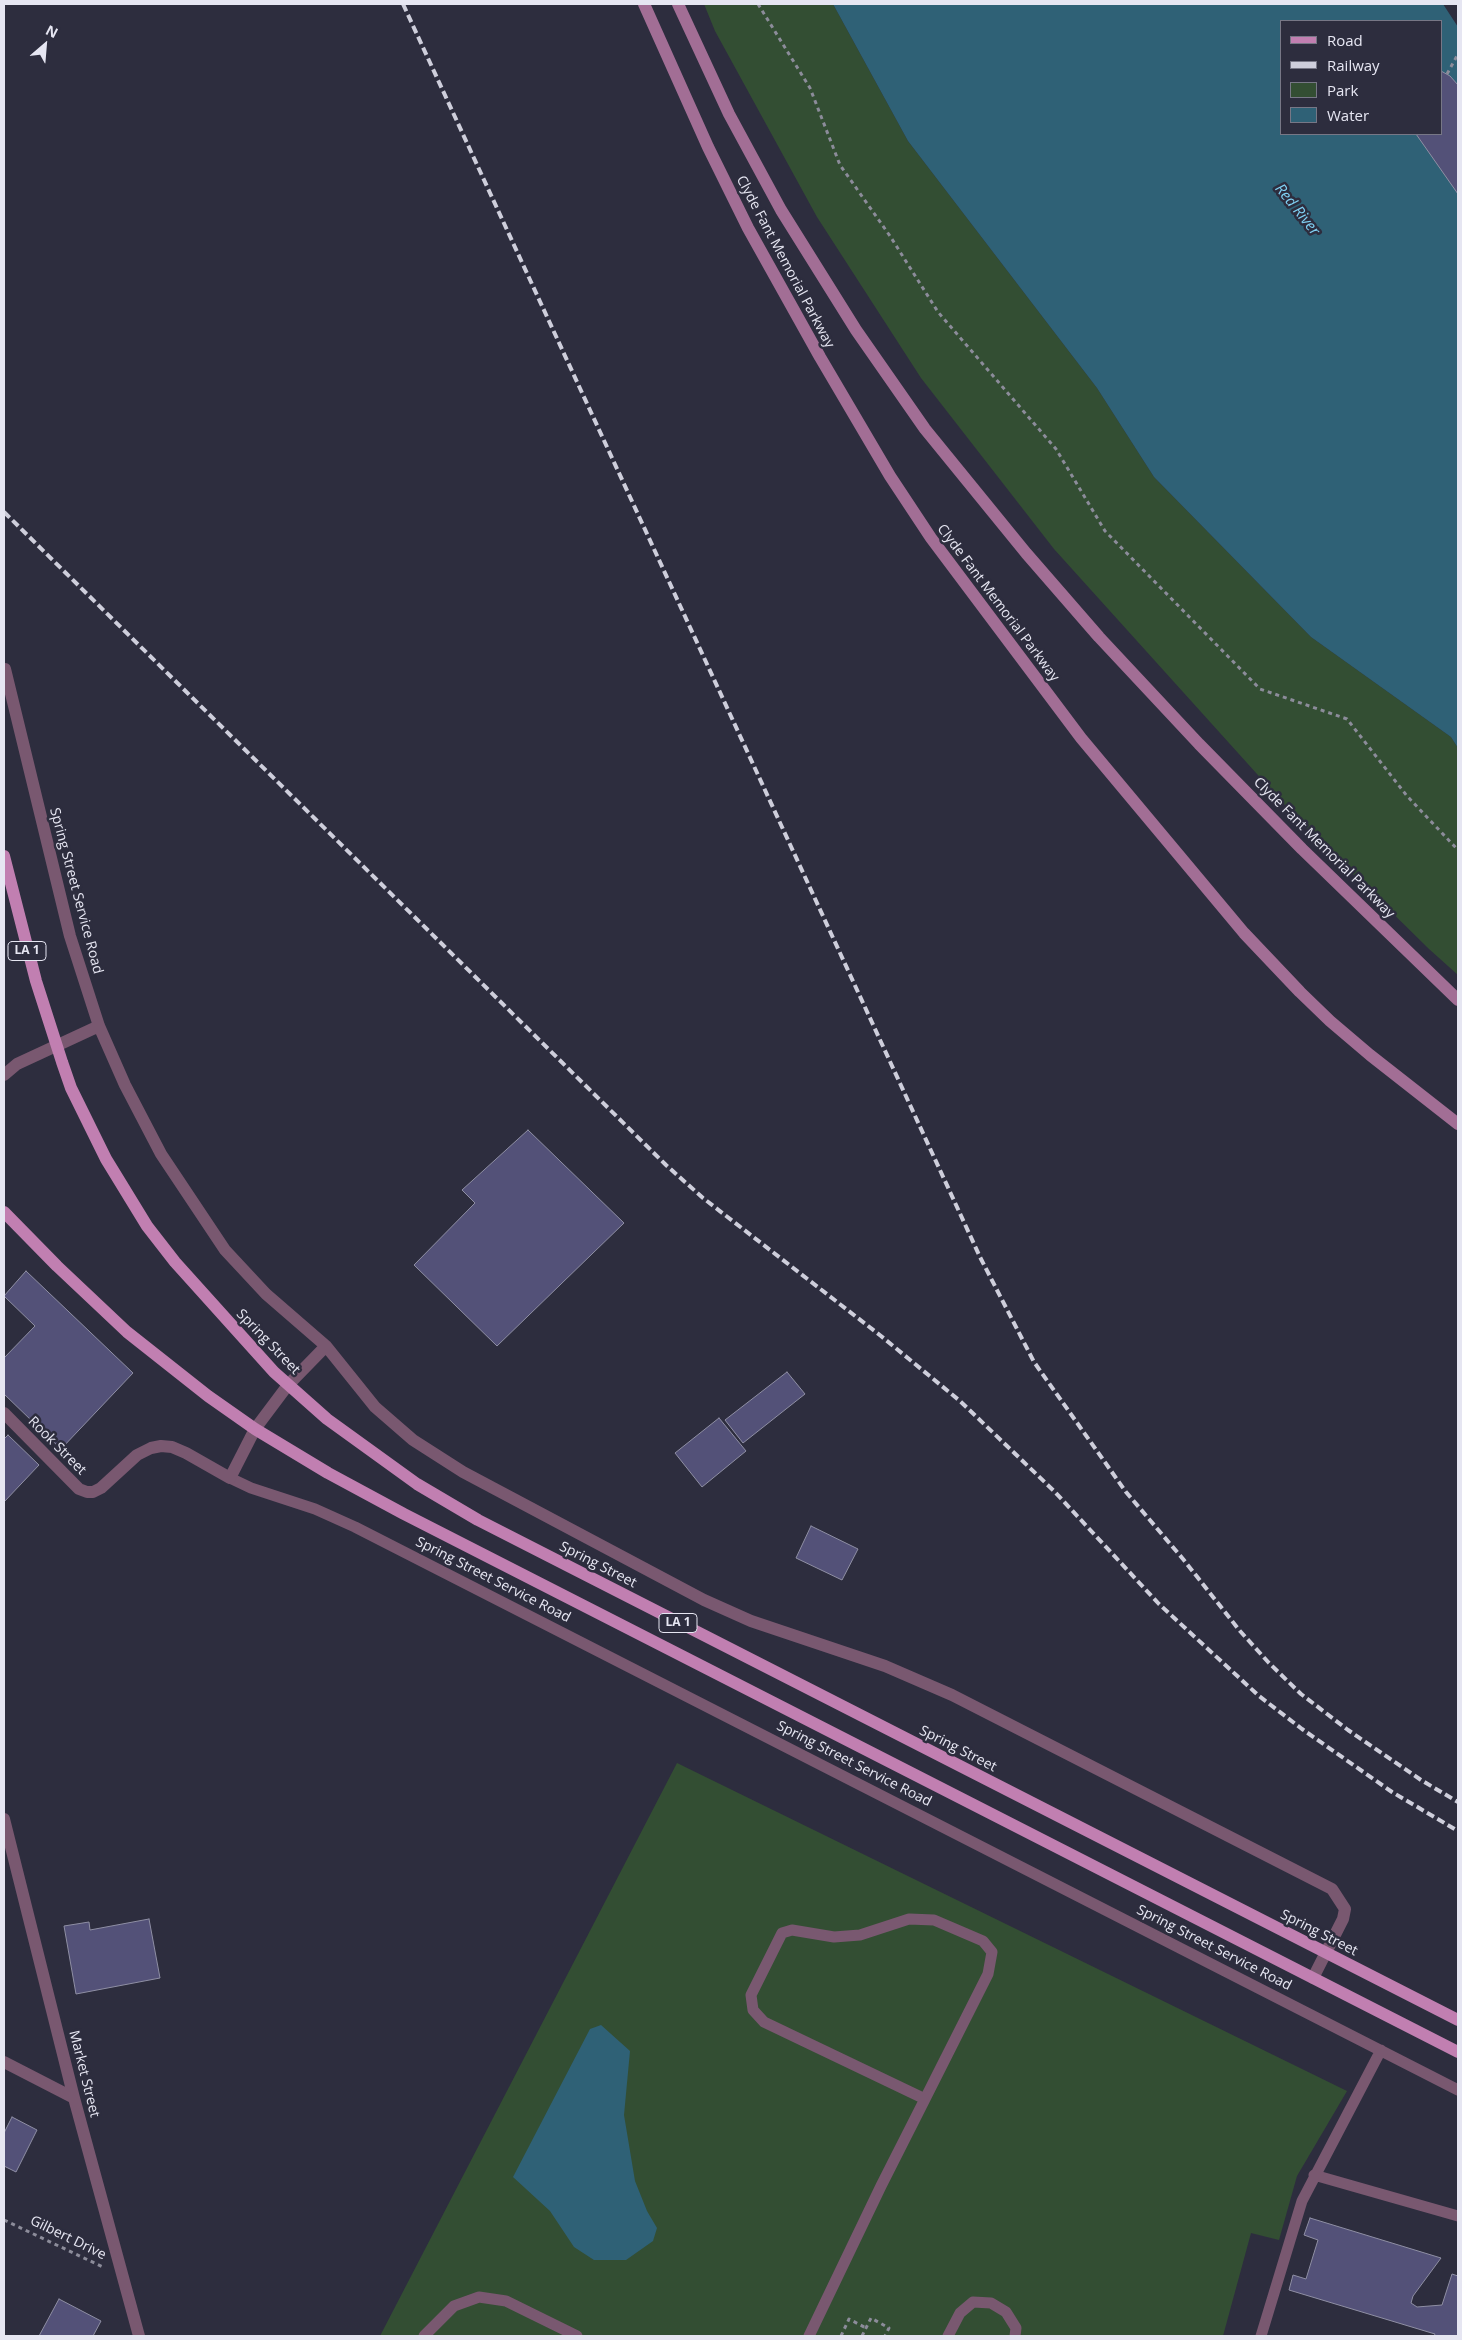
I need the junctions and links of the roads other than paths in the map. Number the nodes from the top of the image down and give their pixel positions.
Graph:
1 (644, 4) edge
2 (678, 4) edge
3 (5, 669) dead end
4 (4, 856) edge
5 (1458, 1000) edge
6 (99, 1026) junction
7 (56, 1045) junction
8 (4, 1075) edge
9 (1458, 1124) edge
10 (4, 1212) edge
11 (326, 1346) junction
12 (288, 1385) junction
13 (4, 1413) edge
14 (255, 1429) junction
15 (230, 1478) junction
16 (4, 1819) edge
17 (1326, 1953) junction
18 (1314, 1978) junction
19 (1458, 2020) edge
20 (1381, 2050) junction
21 (1458, 2052) edge
22 (4, 2062) edge
23 (1458, 2090) edge
24 (74, 2098) junction
25 (925, 2099) junction
26 (1314, 2175) junction
27 (1458, 2216) edge
28 (139, 2336) edge
29 (424, 2336) edge
30 (577, 2336) edge
31 (810, 2336) edge
32 (948, 2336) edge
33 (1015, 2336) edge
34 (1261, 2336) edge

1 - 9 main road, Clyde Fant Memorial Parkway
2 - 5 main road, Clyde Fant Memorial Parkway
3 - 6 street, Spring Street Service Road
4 - 7 main road, Spring Street / LA 1
6 - 7 street
6 - 11 street, Spring Street Service Road
7 - 8 street
7 - 12 main road, Spring Street / LA 1
10 - 14 main road, LA 1
11 - 12 street
11 - 17 street, Spring Street Service Road
12 - 14 street
12 - 17 main road, Spring Street / LA 1
13 - 15 street, Rook Street
14 - 15 street
14 - 18 main road, LA 1
15 - 20 lane, Spring Street Service Road
16 - 24 street, Market Street
17 - 18 street, Spring Street Service Road
17 - 19 main road, Spring Street / LA 1
18 - 21 main road, LA 1
20 - 23 lane, Spring Street Service Road
20 - 26 lane
22 - 24 street
24 - 28 street, Market Street
25 - 25 lane
25 - 31 lane
26 - 27 lane
26 - 34 lane
29 - 30 lane
32 - 33 lane

